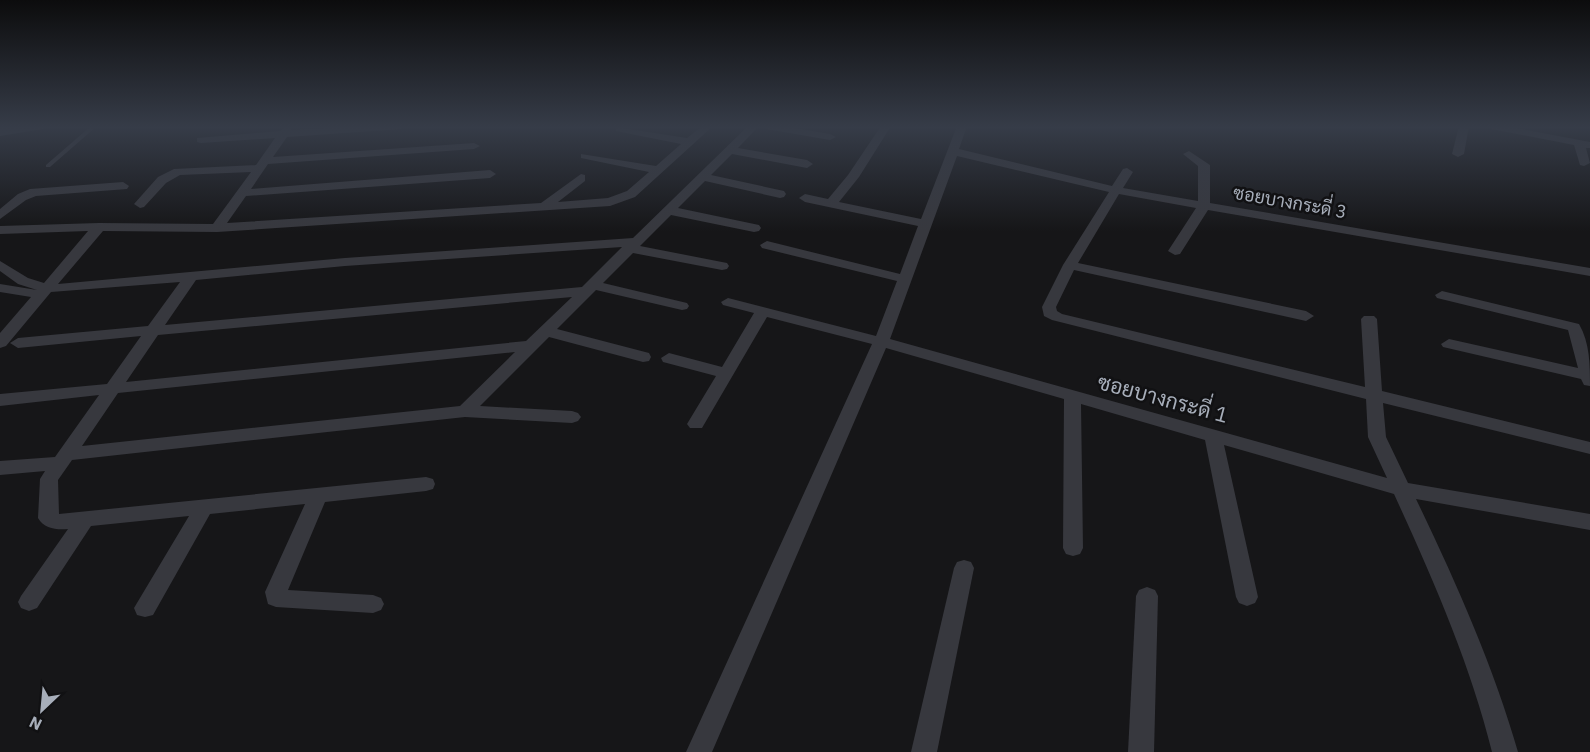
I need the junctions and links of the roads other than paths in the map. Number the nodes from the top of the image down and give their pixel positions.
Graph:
1 (54, 161) edge
2 (263, 161) edge
3 (295, 161) edge
4 (611, 161) edge
5 (667, 161) edge
6 (717, 161) edge
7 (791, 161) edge
8 (863, 161) edge
9 (947, 161) edge
10 (993, 161) edge
11 (1199, 161) edge
12 (261, 164) junction
13 (807, 164) dead end
14 (48, 166) dead end
15 (657, 170) junction
16 (1127, 172) dead end
17 (490, 174) dead end
18 (701, 177) junction
19 (581, 178) dead end
20 (123, 186) dead end
21 (1115, 190) junction
22 (242, 193) junction
23 (780, 194) dead end
24 (805, 198) dead end
25 (140, 204) dead end
26 (831, 204) junction
27 (545, 206) junction
28 (1204, 206) junction
29 (667, 210) junction
30 (0, 215) edge
31 (924, 224) junction
32 (99, 227) junction
33 (217, 228) junction
34 (754, 228) dead end
35 (2, 232) edge
36 (631, 245) junction
37 (767, 245) dead end
38 (1175, 251) dead end
39 (0, 265) edge
40 (1070, 265) junction
41 (722, 266) dead end
42 (1590, 272) edge
43 (191, 277) junction
44 (19, 278) junction
45 (904, 279) junction
46 (0, 287) edge
47 (588, 288) junction
48 (44, 292) junction
49 (1442, 294) dead end
50 (728, 302) dead end
51 (682, 306) dead end
52 (763, 311) junction
53 (1306, 316) dead end
54 (1370, 319) dead end
55 (155, 329) junction
56 (544, 331) junction
57 (881, 342) junction
58 (0, 343) edge
59 (18, 343) dead end
60 (1449, 344) dead end
61 (529, 346) junction
62 (643, 357) dead end
63 (669, 358) dead end
64 (725, 373) junction
65 (1589, 378) edge
66 (113, 388) junction
67 (1072, 396) junction
68 (1375, 396) junction
69 (0, 400) edge
70 (465, 411) junction
71 (572, 417) dead end
72 (696, 424) dead end
73 (1214, 435) junction
74 (1590, 448) edge
75 (63, 458) junction
76 (0, 468) edge
77 (426, 484) dead end
78 (1402, 489) junction
79 (318, 495) junction
80 (204, 507) junction
81 (85, 519) junction
82 (1590, 522) edge
83 (1073, 548) dead end
84 (964, 568) dead end
85 (1147, 596) dead end
86 (1247, 597) dead end
87 (30, 602) dead end
88 (373, 604) dead end
89 (145, 608) dead end
90 (699, 752) edge
91 (924, 752) edge
92 (1141, 752) edge
93 (1505, 752) edge

1 - 14 lane
2 - 12 street
3 - 12 street
4 - 15 street
5 - 15 street
6 - 18 street
7 - 13 street
8 - 26 street
9 - 31 street
10 - 21 street, ซอยบางกระดี่ 3
11 - 28 street
12 - 22 street
12 - 25 street
15 - 27 street
16 - 21 street
17 - 22 street
18 - 23 street
18 - 29 street
19 - 27 street
20 - 30 street
21 - 28 street, ซอยบางกระดี่ 3
21 - 40 street
22 - 33 street
24 - 26 street
26 - 31 street
27 - 33 street
28 - 38 street
28 - 42 street, ซอยบางกระดี่ 3
29 - 34 street
29 - 36 street
31 - 45 street
32 - 33 street
32 - 35 street
32 - 48 street
36 - 41 street
36 - 43 street
36 - 47 street
37 - 45 street
39 - 44 street
40 - 53 street
40 - 68 street
43 - 48 street
43 - 55 street
44 - 46 street
44 - 48 street
45 - 57 street
46 - 48 street
47 - 51 street
47 - 55 street
47 - 56 street
48 - 58 street
49 - 65 street
50 - 52 street, ซอยบางกระดี่ 1
52 - 57 street, ซอยบางกระดี่ 1
52 - 64 street
54 - 68 street
55 - 59 street
55 - 66 street
56 - 61 street
56 - 62 street
57 - 67 street, ซอยบางกระดี่ 1
57 - 90 street
60 - 65 street
61 - 66 street
61 - 70 street
63 - 64 street
64 - 72 street
66 - 69 street
66 - 75 street
67 - 73 street, ซอยบางกระดี่ 1
67 - 83 street
68 - 74 street
68 - 78 street
70 - 71 street
70 - 75 street
73 - 78 street, ซอยบางกระดี่ 1
73 - 86 street
75 - 76 street
75 - 81 street
77 - 79 street
78 - 82 street, ซอยบางกระดี่ 1
78 - 93 street
79 - 80 street
79 - 88 street
80 - 81 street
80 - 89 street
81 - 87 street
84 - 91 street
85 - 92 street

